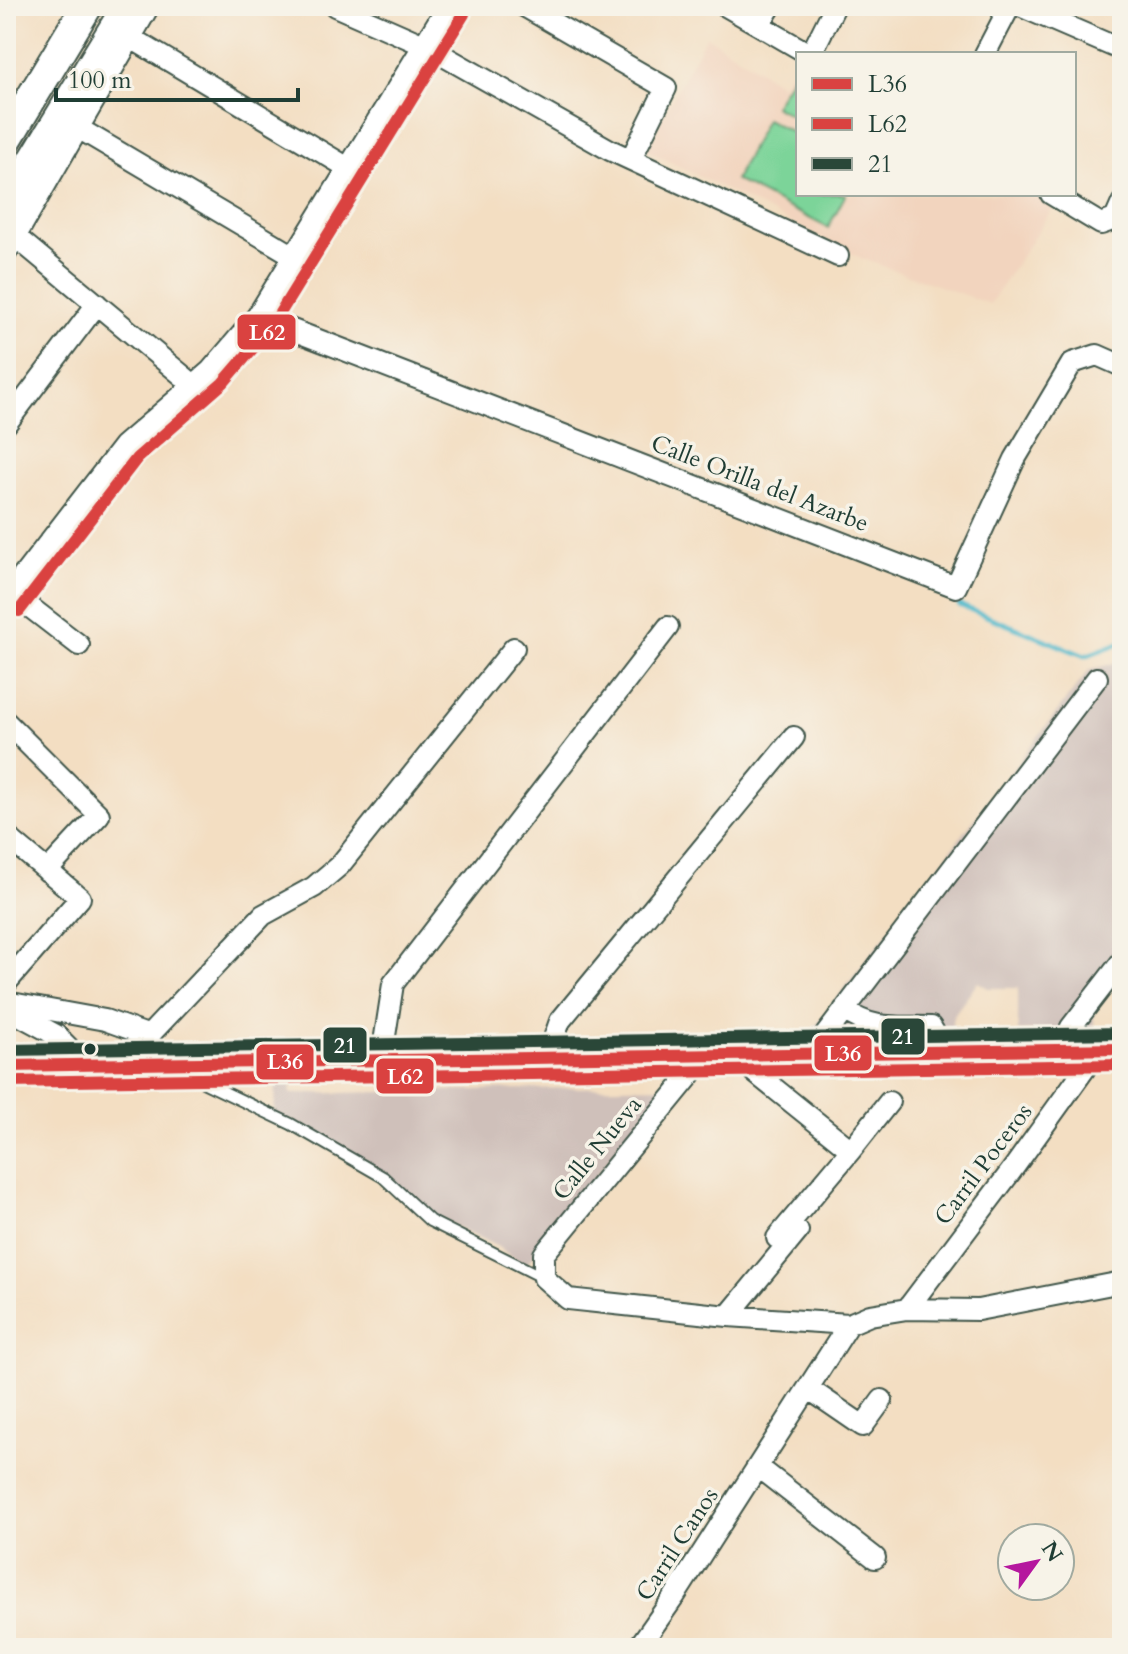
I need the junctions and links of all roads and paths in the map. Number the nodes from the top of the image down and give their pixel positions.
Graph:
1 (87, 6) edge
2 (128, 6) edge
3 (149, 6) edge
4 (335, 6) edge
5 (450, 6) edge
6 (524, 6) edge
7 (726, 6) edge
8 (771, 6) edge
9 (835, 6) edge
10 (1010, 6) edge
11 (1020, 6) edge
12 (759, 25) junction
13 (131, 38) junction
14 (426, 46) junction
15 (1122, 50) edge
16 (806, 52) edge
17 (811, 52) edge
18 (986, 52) edge
19 (78, 128) junction
20 (6, 140) edge
21 (631, 159) junction
22 (350, 169) junction
23 (1054, 196) edge
24 (1122, 203) edge
25 (6, 206) edge
26 (11, 245) edge
27 (838, 256) dead end
28 (296, 257) junction
29 (97, 304) junction
30 (259, 317) junction
31 (1122, 366) edge
32 (195, 386) junction
33 (6, 424) edge
34 (10, 598) edge
35 (668, 627) dead end
36 (79, 645) dead end
37 (514, 648) dead end
38 (1097, 678) dead end
39 (6, 722) edge
40 (794, 737) dead end
41 (6, 836) edge
42 (47, 871) junction
43 (1122, 961) edge
44 (6, 983) edge
45 (6, 1005) edge
46 (844, 1010) junction
47 (147, 1035) junction
48 (1110, 1049) edge
49 (1061, 1050) junction
50 (945, 1051) junction
51 (811, 1054) junction
52 (742, 1055) junction
53 (706, 1056) junction
54 (547, 1058) junction
55 (381, 1062) junction
56 (122, 1064) junction
57 (165, 1064) junction
58 (86, 1065) junction
59 (6, 1066) edge
60 (889, 1102) dead end
61 (850, 1160) junction
62 (777, 1238) dead end
63 (544, 1278) junction
64 (1122, 1282) edge
65 (907, 1309) junction
66 (728, 1316) junction
67 (849, 1324) junction
68 (809, 1389) junction
69 (882, 1400) dead end
70 (758, 1467) junction
71 (875, 1558) dead end
72 (638, 1648) edge

1 - 20 main road
2 - 25 main road
3 - 13 street
4 - 14 street
5 - 14 street
6 - 21 street
7 - 12 street
8 - 12 street
9 - 17 street
10 - 18 street
11 - 15 street
12 - 16 street
13 - 19 street
13 - 22 street
14 - 21 street
14 - 22 street
19 - 26 street
19 - 28 street
21 - 27 street
22 - 28 street
23 - 24 street
26 - 29 street
28 - 30 street
29 - 32 street
29 - 33 street
30 - 31 street, Calle Orilla del Azarbe
30 - 32 street
32 - 34 street
34 - 36 street
35 - 55 street
37 - 47 street
38 - 46 street
39 - 42 street
40 - 54 street
41 - 42 street
42 - 44 street
43 - 49 street
45 - 47 street
45 - 58 street
46 - 50 street
46 - 51 street
47 - 56 street
48 - 49 main road
48 - 65 street, Carril Poceros
49 - 50 main road
50 - 51 main road
51 - 52 main road
52 - 53 main road
52 - 61 street
53 - 54 main road
53 - 63 street, Calle Nueva
54 - 55 main road
55 - 57 main road
56 - 57 main road
56 - 58 main road
57 - 63 lane
58 - 59 main road
60 - 61 street
61 - 62 street
61 - 66 street
63 - 66 street
64 - 65 street
65 - 67 street
66 - 67 street
67 - 68 street, Carril Canos
68 - 69 street
68 - 70 street, Carril Canos
70 - 71 street
70 - 72 street, Carril Canos

